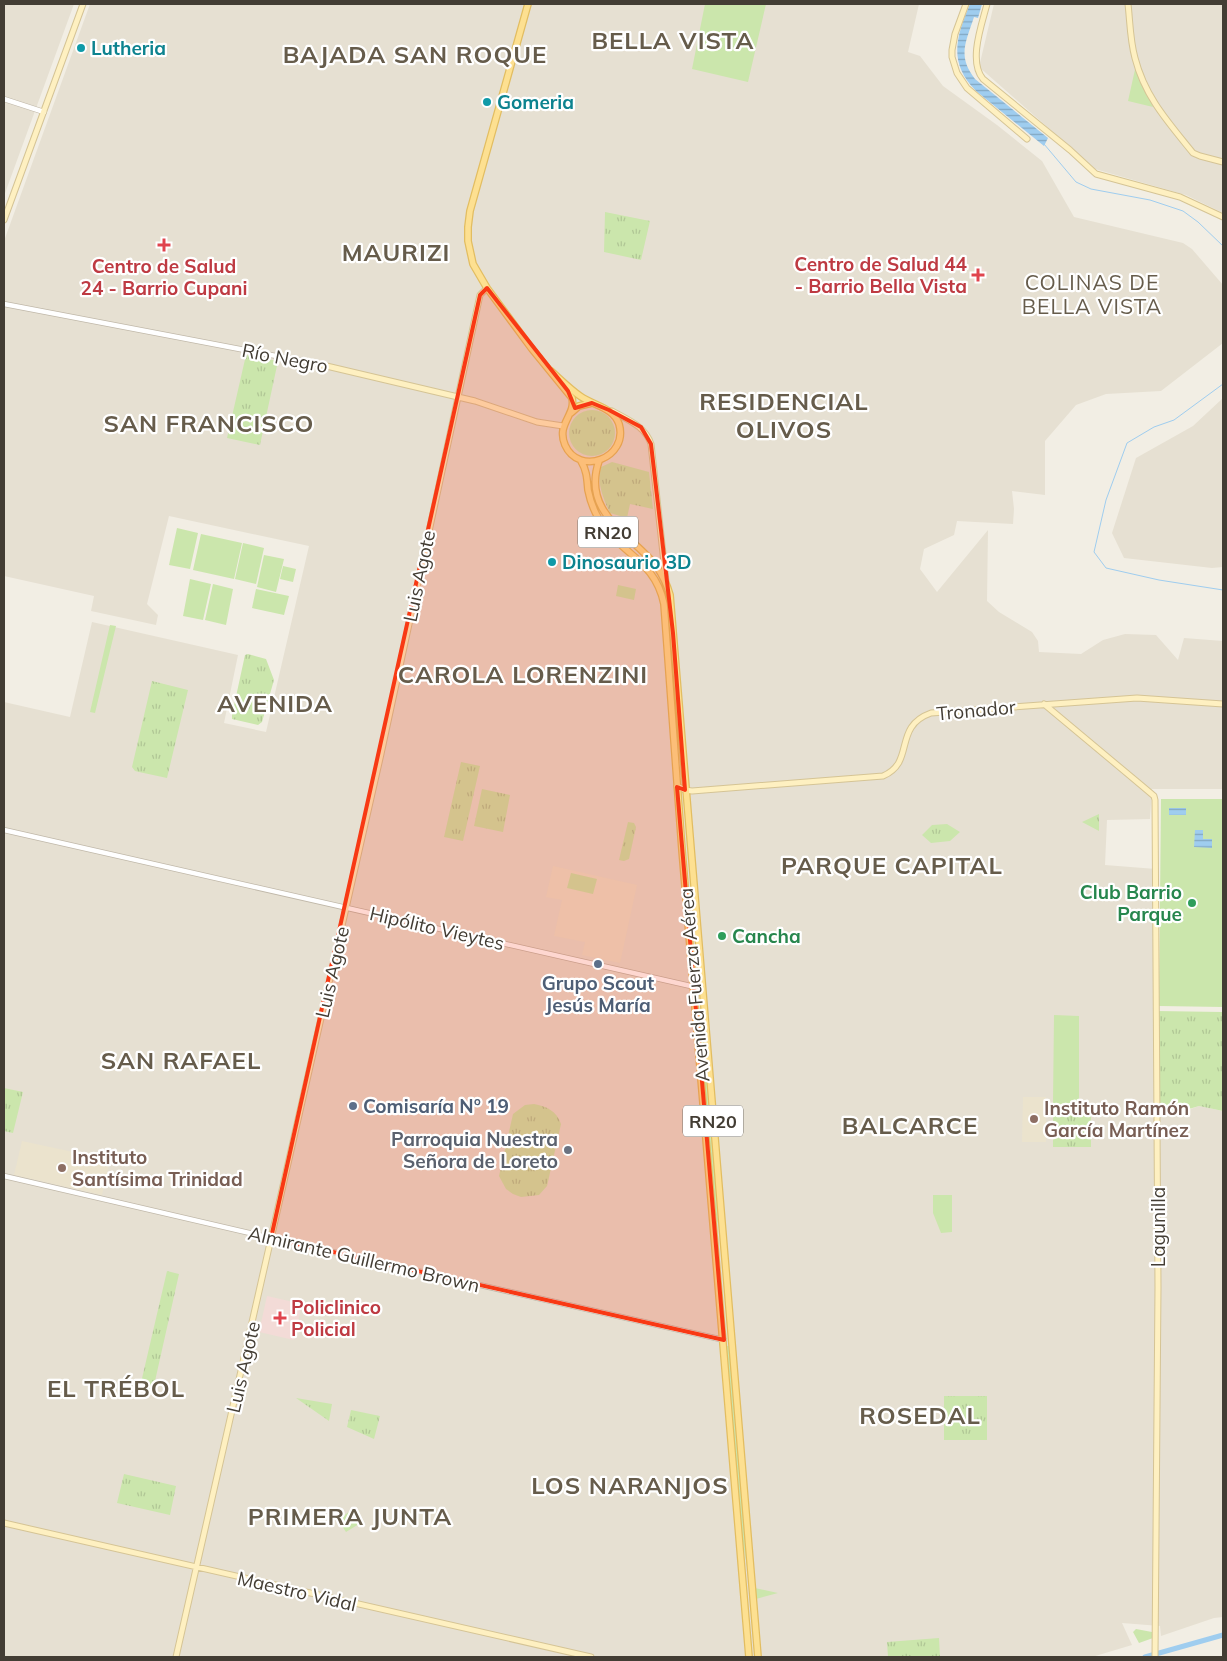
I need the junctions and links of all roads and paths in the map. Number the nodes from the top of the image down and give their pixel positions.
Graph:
1 (83, 4) edge
2 (528, 4) edge
3 (966, 4) edge
4 (987, 4) edge
5 (1128, 4) edge
6 (4, 99) edge
7 (44, 112) junction
8 (1027, 139) dead end
9 (1223, 162) edge
10 (1223, 216) edge
11 (4, 220) edge
12 (488, 288) junction
13 (4, 304) edge
14 (318, 364) joint
15 (552, 371) junction
16 (457, 397) junction
17 (592, 403) junction
18 (609, 410) junction
19 (568, 416) junction
20 (563, 426) junction
21 (582, 460) junction
22 (599, 461) junction
23 (666, 581) junction
24 (1044, 704) junction
25 (1223, 704) edge
26 (677, 786) junction
27 (685, 790) junction
28 (4, 830) edge
29 (346, 908) junction
30 (695, 987) junction
31 (4, 1176) edge
32 (271, 1238) junction
33 (724, 1340) junction
34 (4, 1523) edge
35 (197, 1568) junction
36 (176, 1657) edge
37 (591, 1657) edge
38 (749, 1657) edge
39 (758, 1657) edge
40 (1155, 1657) edge

1 - 7 main road
2 - 12 main road
3 - 8 main road
4 - 10 main road
5 - 9 main road
6 - 7 street
7 - 11 main road
12 - 15 main road
12 - 16 main road, Luis Agote
13 - 14 street, Río Negro
14 - 16 main road, Río Negro
15 - 17 main road
15 - 19 main road
16 - 20 main road, Río Negro
16 - 29 main road, Luis Agote
17 - 18 main road
17 - 19 main road
18 - 22 main road
18 - 23 main road
19 - 20 main road
20 - 21 main road
21 - 22 main road
21 - 26 main road, Avenida Fuerza Aérea / RN20
22 - 23 main road, Avenida Fuerza Aérea / RN20
23 - 27 main road, Avenida Fuerza Aérea / RN20
24 - 25 main road, Tronador
24 - 27 main road, Tronador
24 - 40 main road, Lagunilla
26 - 27 main road, Tronador
26 - 30 main road, Avenida Fuerza Aérea / RN20
27 - 39 main road, Avenida Fuerza Aérea / RN20
28 - 29 street, Hipólito Vieytes
29 - 30 street, Hipólito Vieytes
29 - 32 main road, Luis Agote
30 - 33 main road, Avenida Fuerza Aérea / RN20
31 - 32 street, Almirante Guillermo Brown
32 - 33 street, Almirante Guillermo Brown
32 - 35 main road, Luis Agote
33 - 38 main road, Avenida Fuerza Aérea / RN20
34 - 35 main road, Maestro Vidal
35 - 36 main road, Luis Agote
35 - 37 main road, Maestro Vidal

